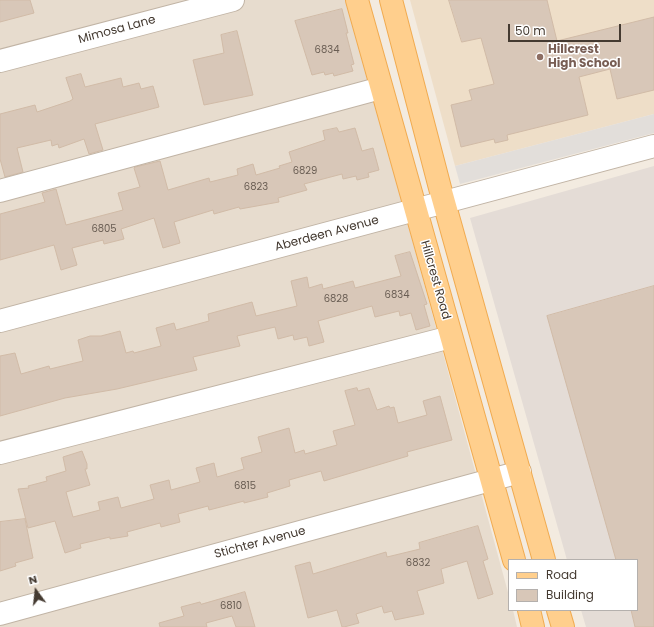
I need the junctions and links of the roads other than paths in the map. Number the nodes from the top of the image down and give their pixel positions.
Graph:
1 (233, 0) edge
2 (357, 0) edge
3 (391, 0) edge
4 (0, 61) edge
5 (381, 88) junction
6 (654, 146) edge
7 (0, 191) edge
8 (444, 203) junction
9 (415, 210) junction
10 (0, 321) edge
11 (451, 337) junction
12 (0, 454) edge
13 (520, 472) junction
14 (491, 480) junction
15 (514, 559) edge
16 (544, 559) edge
17 (529, 611) edge
18 (558, 611) edge
19 (0, 614) edge
20 (533, 627) edge
21 (562, 627) edge

1 - 4 street, Mimosa Lane
2 - 5 main road, Hillcrest Road
3 - 8 main road
5 - 7 street
5 - 9 main road, Hillcrest Road
6 - 8 street, Aberdeen Avenue
8 - 9 street, Aberdeen Avenue
8 - 13 main road
9 - 10 street, Aberdeen Avenue
9 - 11 main road, Hillcrest Road
11 - 12 street
11 - 14 main road, Hillcrest Road
13 - 14 street, Stichter Avenue
13 - 16 main road
14 - 15 main road, Hillcrest Road
14 - 19 street, Stichter Avenue
17 - 20 main road
18 - 21 main road

